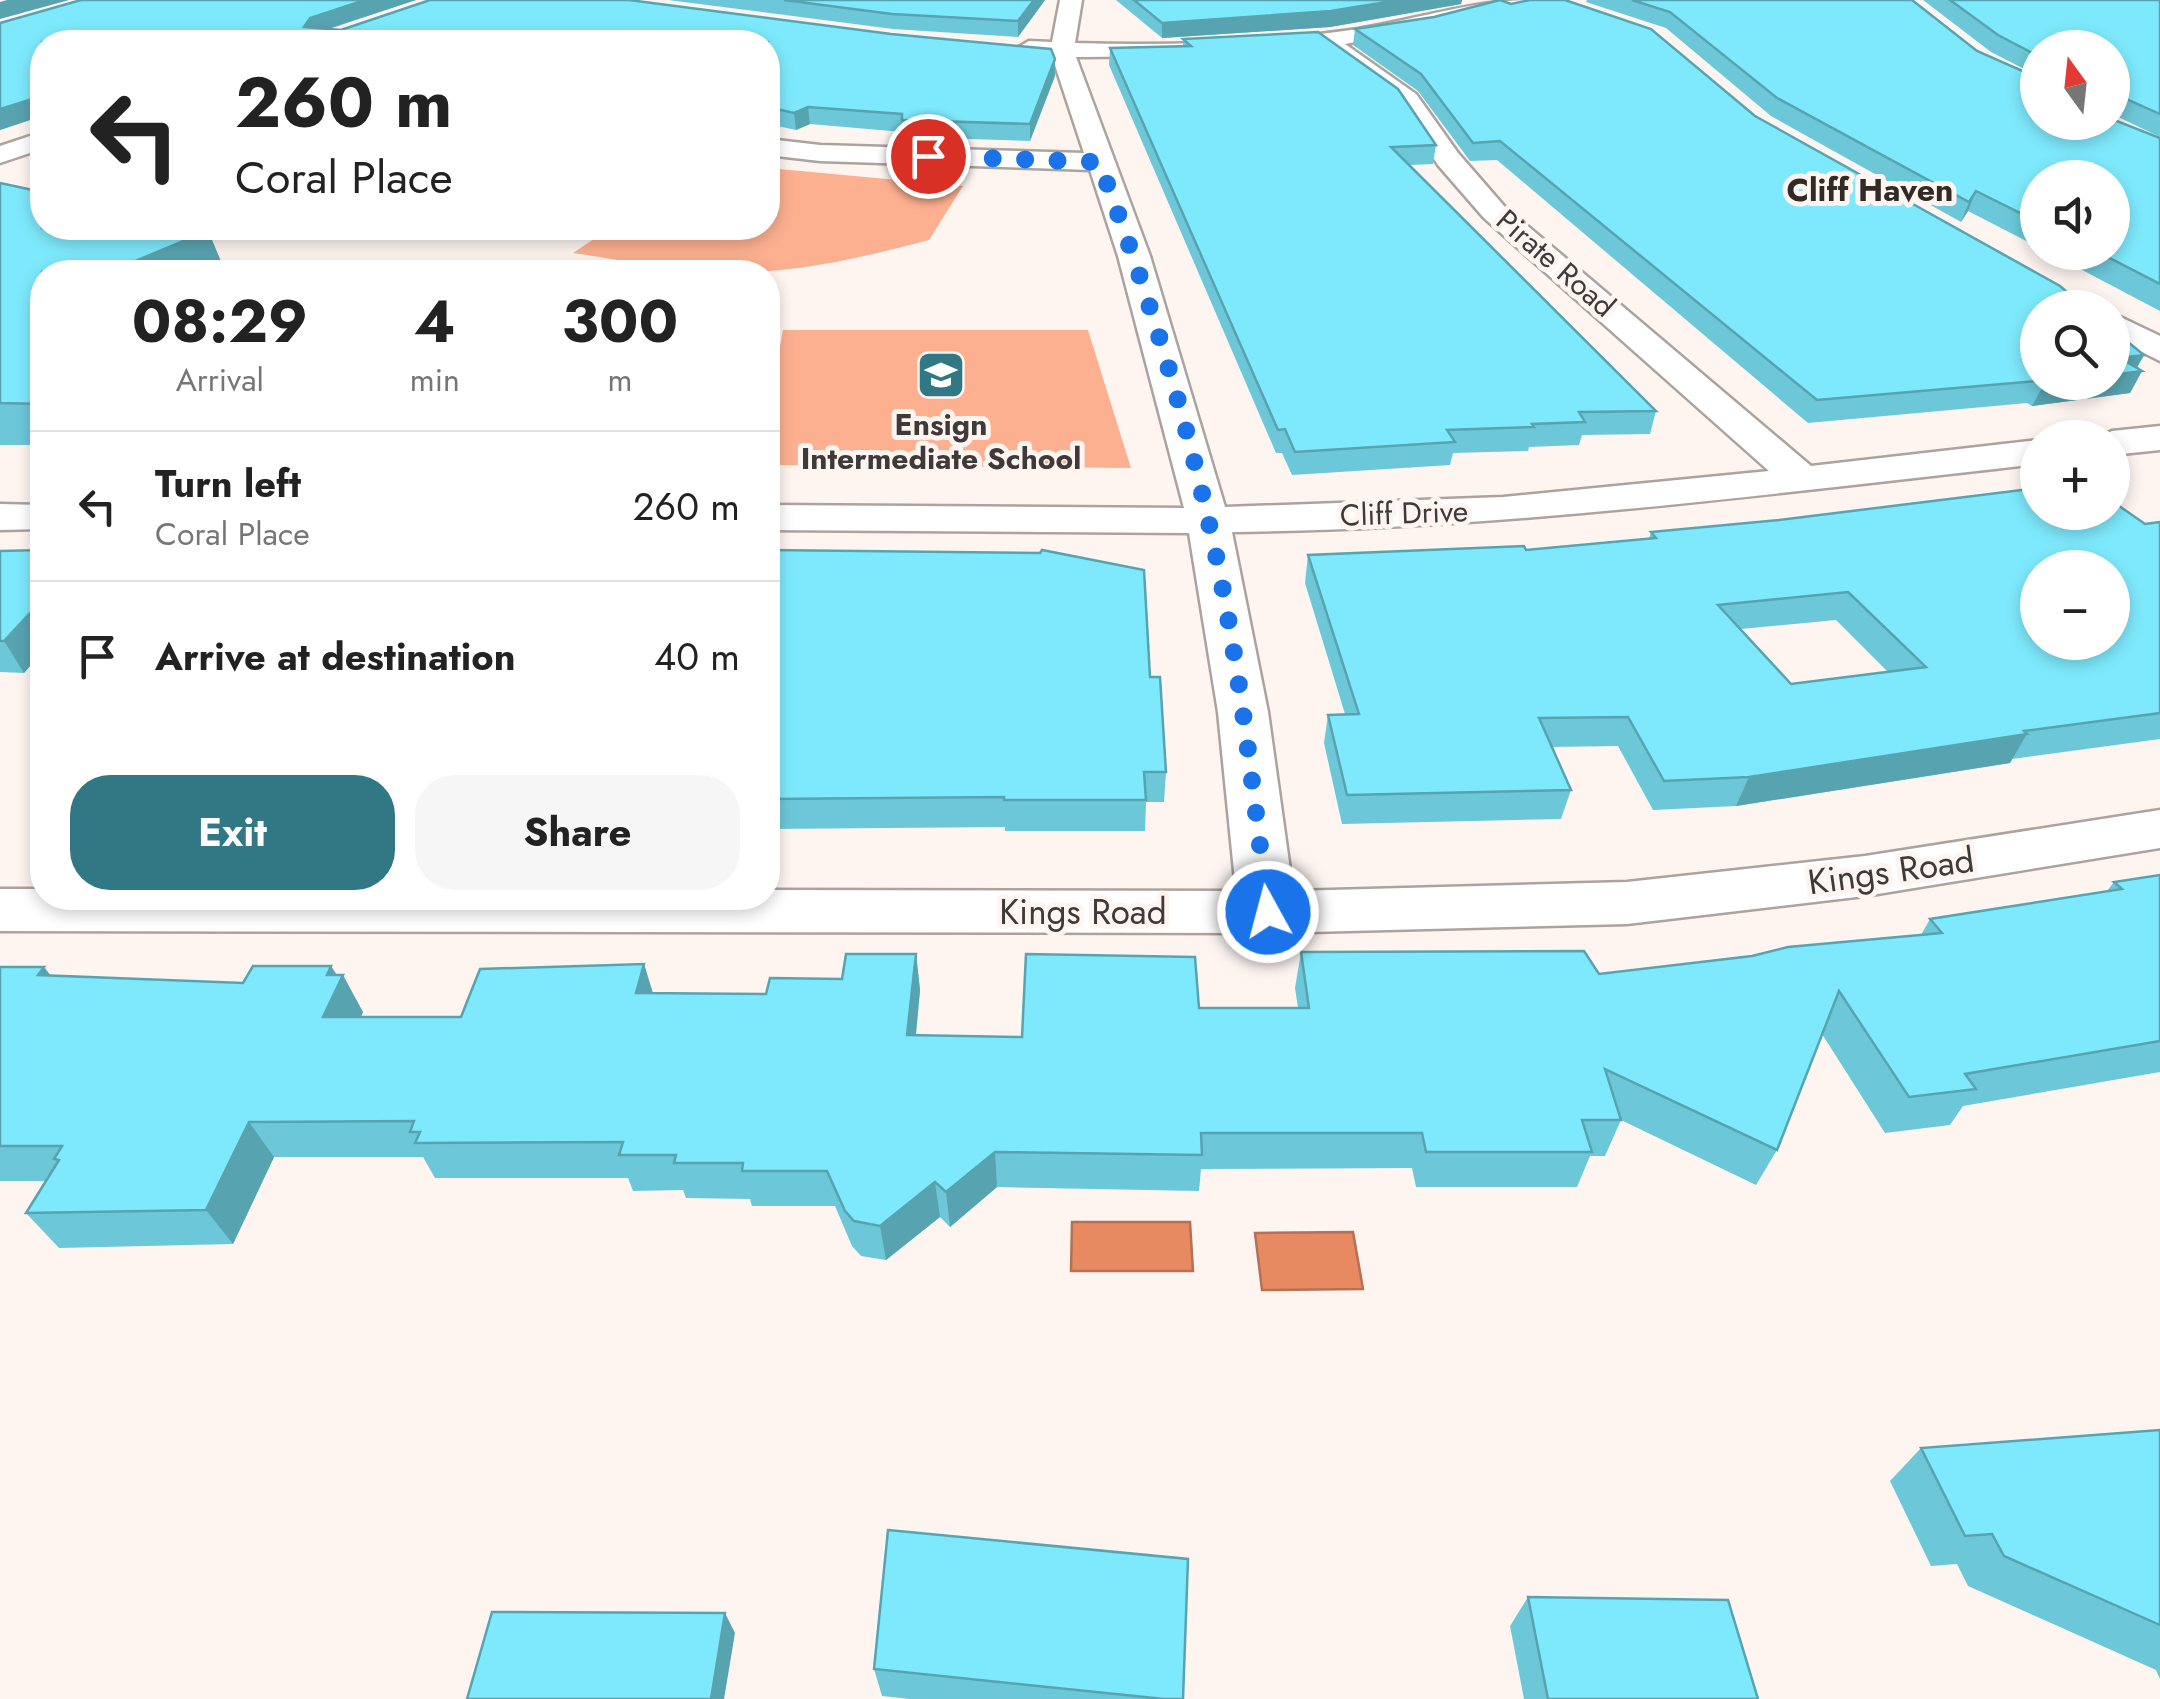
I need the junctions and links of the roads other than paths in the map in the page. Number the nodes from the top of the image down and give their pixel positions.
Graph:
1 (1071, 0) edge
2 (1522, 0) edge
3 (1323, 38) junction
4 (1009, 48) edge
5 (1062, 50) junction
6 (30, 144) edge
7 (780, 148) edge
8 (0, 155) edge
9 (1099, 162) junction
10 (2130, 333) edge
11 (2160, 350) edge
12 (2160, 438) edge
13 (2130, 442) edge
14 (2020, 454) edge
15 (1801, 478) junction
16 (0, 517) edge
17 (30, 517) edge
18 (780, 518) edge
19 (1208, 519) junction
20 (2160, 829) edge
21 (0, 910) edge
22 (1268, 912) junction

1 - 5 street
2 - 3 street
3 - 5 street
3 - 15 street, Pirate Road
4 - 5 street
5 - 9 street
6 - 8 street
7 - 9 street
9 - 19 street
10 - 11 street
12 - 13 street
14 - 15 street, Cliff Drive
15 - 19 street, Cliff Drive
16 - 17 street
18 - 19 street, Cliff Drive
19 - 22 street
20 - 22 street, Kings Road
21 - 22 street, Kings Road

